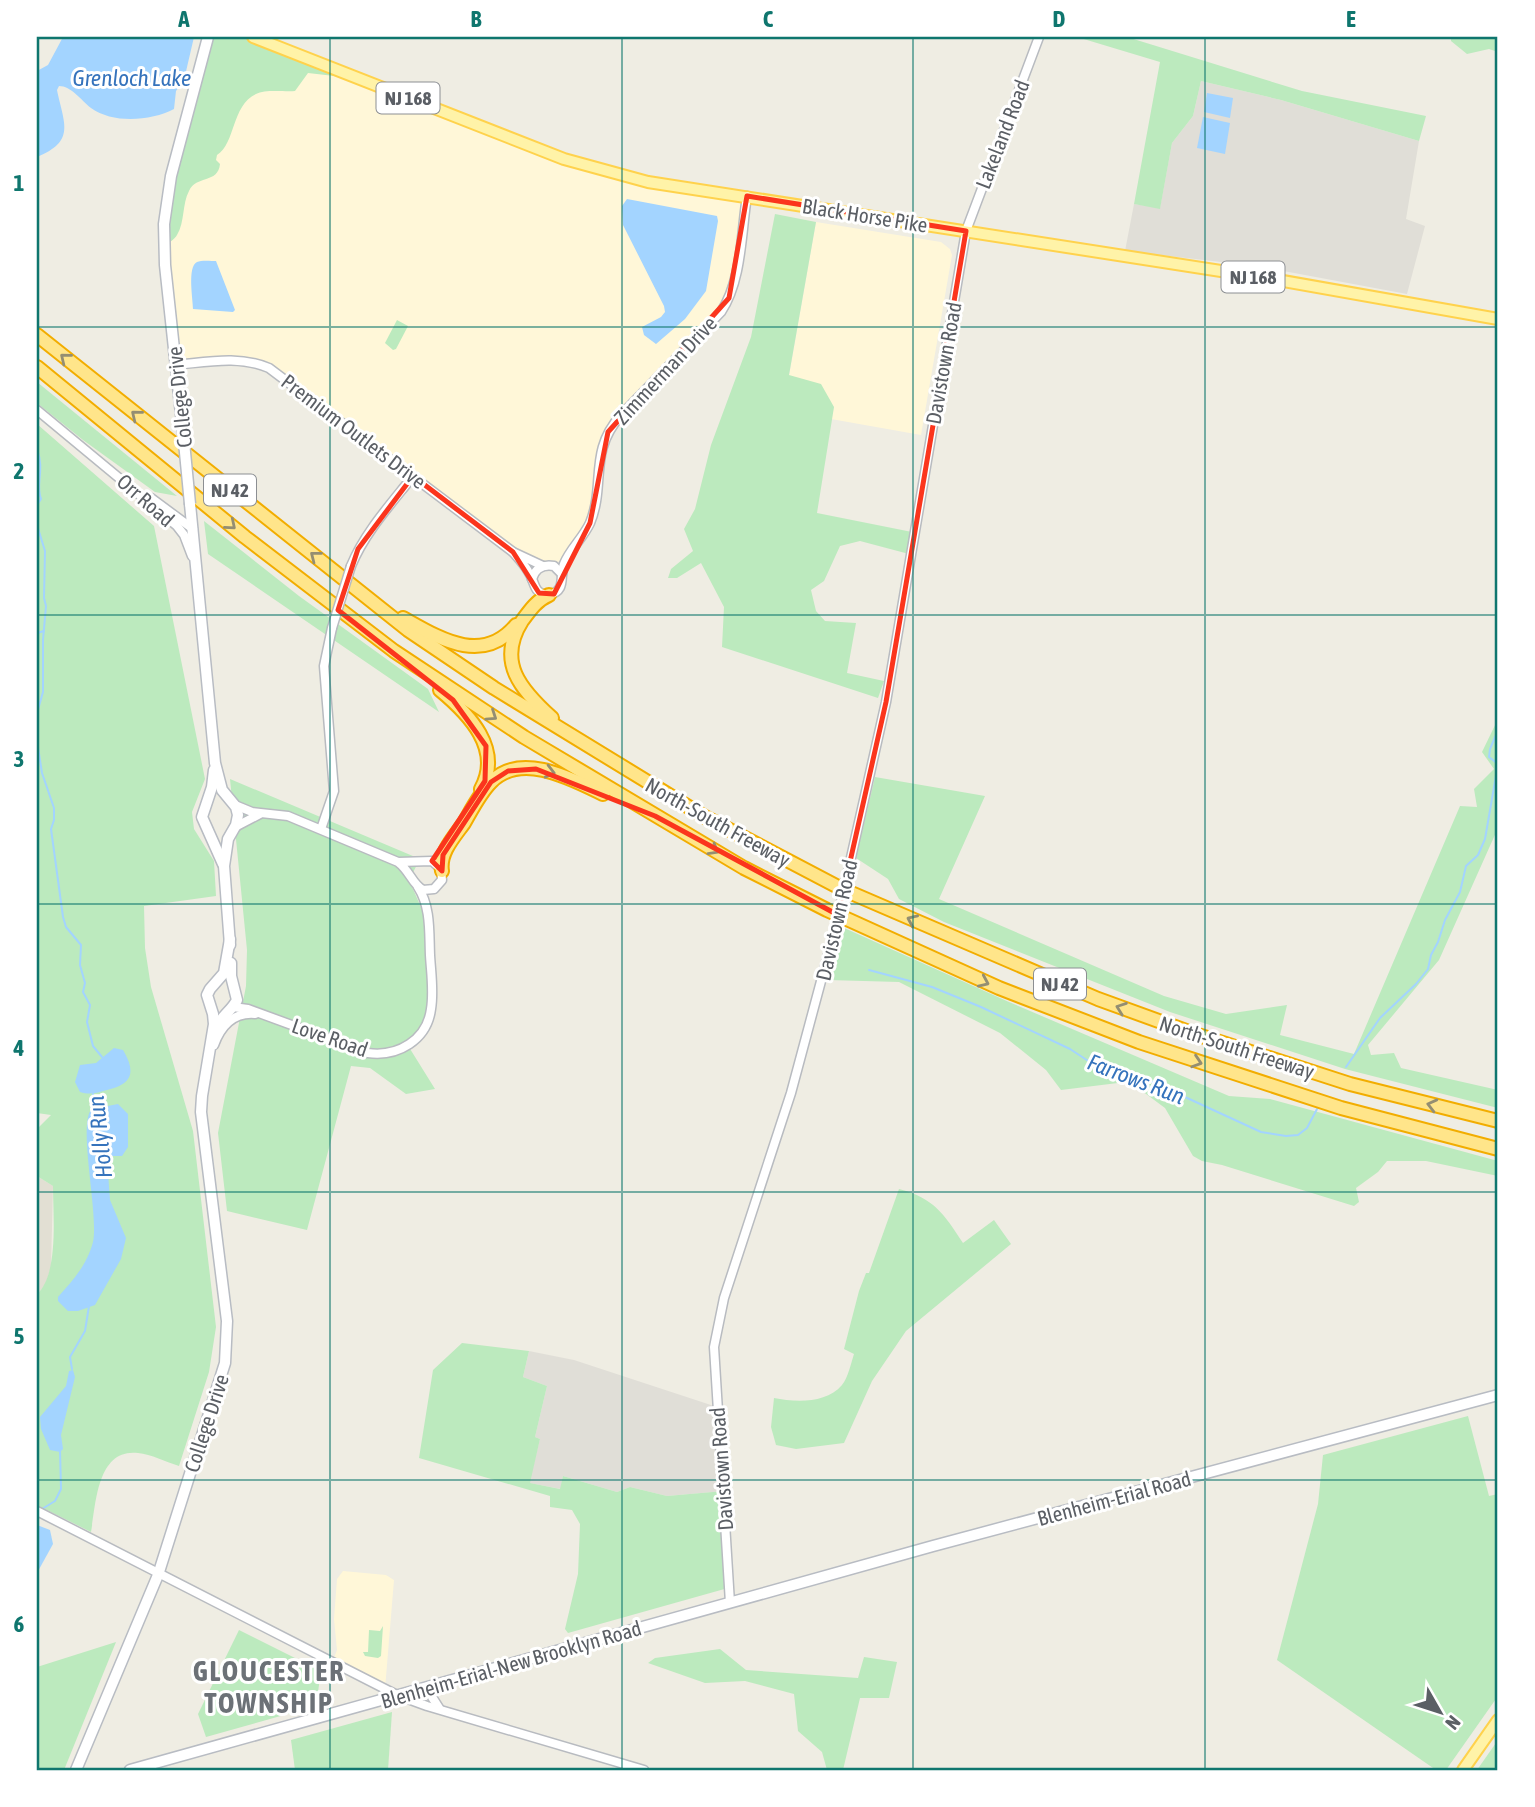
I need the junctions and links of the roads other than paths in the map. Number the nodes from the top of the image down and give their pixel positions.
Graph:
1 (208, 37) edge
2 (253, 37) edge
3 (1039, 37) edge
4 (747, 197) junction
5 (967, 231) junction
6 (1498, 319) edge
7 (37, 335) edge
8 (175, 365) junction
9 (37, 368) edge
10 (37, 410) edge
11 (112, 471) junction
12 (413, 476) junction
13 (193, 529) junction
14 (578, 542) junction
15 (513, 552) junction
16 (547, 566) junction
17 (197, 569) junction
18 (562, 574) junction
19 (533, 584) junction
20 (550, 595) junction
21 (369, 598) junction
22 (394, 651) junction
23 (603, 756) junction
24 (215, 762) junction
25 (232, 803) junction
26 (204, 808) junction
27 (261, 813) junction
28 (655, 816) junction
29 (207, 828) junction
30 (234, 828) junction
31 (321, 829) junction
32 (424, 861) junction
33 (398, 862) junction
34 (224, 866) junction
35 (442, 871) junction
36 (413, 878) junction
37 (439, 885) junction
38 (418, 887) junction
39 (428, 916) junction
40 (230, 939) junction
41 (215, 984) junction
42 (235, 991) junction
43 (209, 1004) junction
44 (232, 1008) junction
45 (282, 1021) junction
46 (209, 1058) junction
47 (1498, 1121) edge
48 (1498, 1149) edge
49 (1498, 1395) edge
50 (37, 1511) edge
51 (158, 1575) junction
52 (730, 1603) junction
53 (437, 1685) junction
54 (397, 1695) junction
55 (441, 1710) junction
56 (1498, 1720) edge
57 (83, 1753) junction
58 (76, 1770) edge
59 (88, 1770) edge
60 (130, 1770) edge
61 (644, 1770) edge
62 (1463, 1770) edge

1 - 8 main road, College Drive
2 - 4 main road, Black Horse Pike / NJ 168
3 - 5 street, Lakeland Road
4 - 5 main road, Black Horse Pike / NJ 168
4 - 14 street, Zimmerman Drive
5 - 6 main road, Black Horse Pike / NJ 168
5 - 52 street, Davistown Road, bridge
21 -> 7 highway, North-South Freeway / NJ 42
8 - 12 street, Premium Outlets Drive
8 - 13 main road, College Drive, bridge
9 -> 22 highway, North-South Freeway / NJ 42
10 - 11 street, Orr Road
11 - 13 street, Orr Road
11 - 17 street, Orr Road
12 - 15 street, Premium Outlets Drive
12 - 31 street, bridge
13 - 17 main road, College Drive
14 - 16 street, Zimmerman Drive
14 - 18 street, Zimmerman Drive
15 - 16 street, Premium Outlets Drive
15 - 19 street, Premium Outlets Drive
16 - 18 street
16 - 19 street
17 - 24 main road, College Drive
18 - 20 street
19 - 20 street
19 - 21 highway
20 - 23 highway
21 - 23 highway, North-South Freeway / NJ 42
22 -> 28 highway, North-South Freeway / NJ 42
22 - 32 highway
47 -> 23 highway, North-South Freeway / NJ 42
24 - 25 main road, College Drive
24 - 26 main road, College Drive
25 - 26 main road
25 - 27 street
25 - 30 main road
26 - 29 main road
27 - 30 street
27 - 31 street
35 -> 28 highway
28 -> 48 highway, North-South Freeway / NJ 42
29 - 30 main road
29 - 34 main road
30 - 34 main road
31 - 33 street
32 - 33 street
32 - 35 street
32 - 36 street
33 - 36 street
34 - 40 main road
35 - 37 street
36 - 38 street
37 - 38 street
37 - 39 street, Love Road
38 - 39 street, Love Road
39 - 45 street, Love Road
40 - 41 main road
40 - 42 main road
41 - 42 main road
41 - 43 main road
42 - 44 main road
42 - 45 street, Love Road
43 - 44 main road
43 - 46 main road, College Drive
44 - 45 street, Love Road
44 - 46 main road, College Drive
45 - 46 street
46 - 51 main road, College Drive
49 - 52 main road, Blenheim-Erial Road
50 - 51 street
51 - 54 street
51 - 57 main road, College Drive
52 - 53 main road, Blenheim-Erial-New Brooklyn Road
53 - 54 main road, Blenheim-Erial-New Brooklyn Road
53 - 55 street
54 - 55 street
54 - 60 main road, Blenheim-Erial-New Brooklyn Road
55 - 61 street
56 - 62 main road
57 - 58 main road, College Drive
57 - 59 main road

